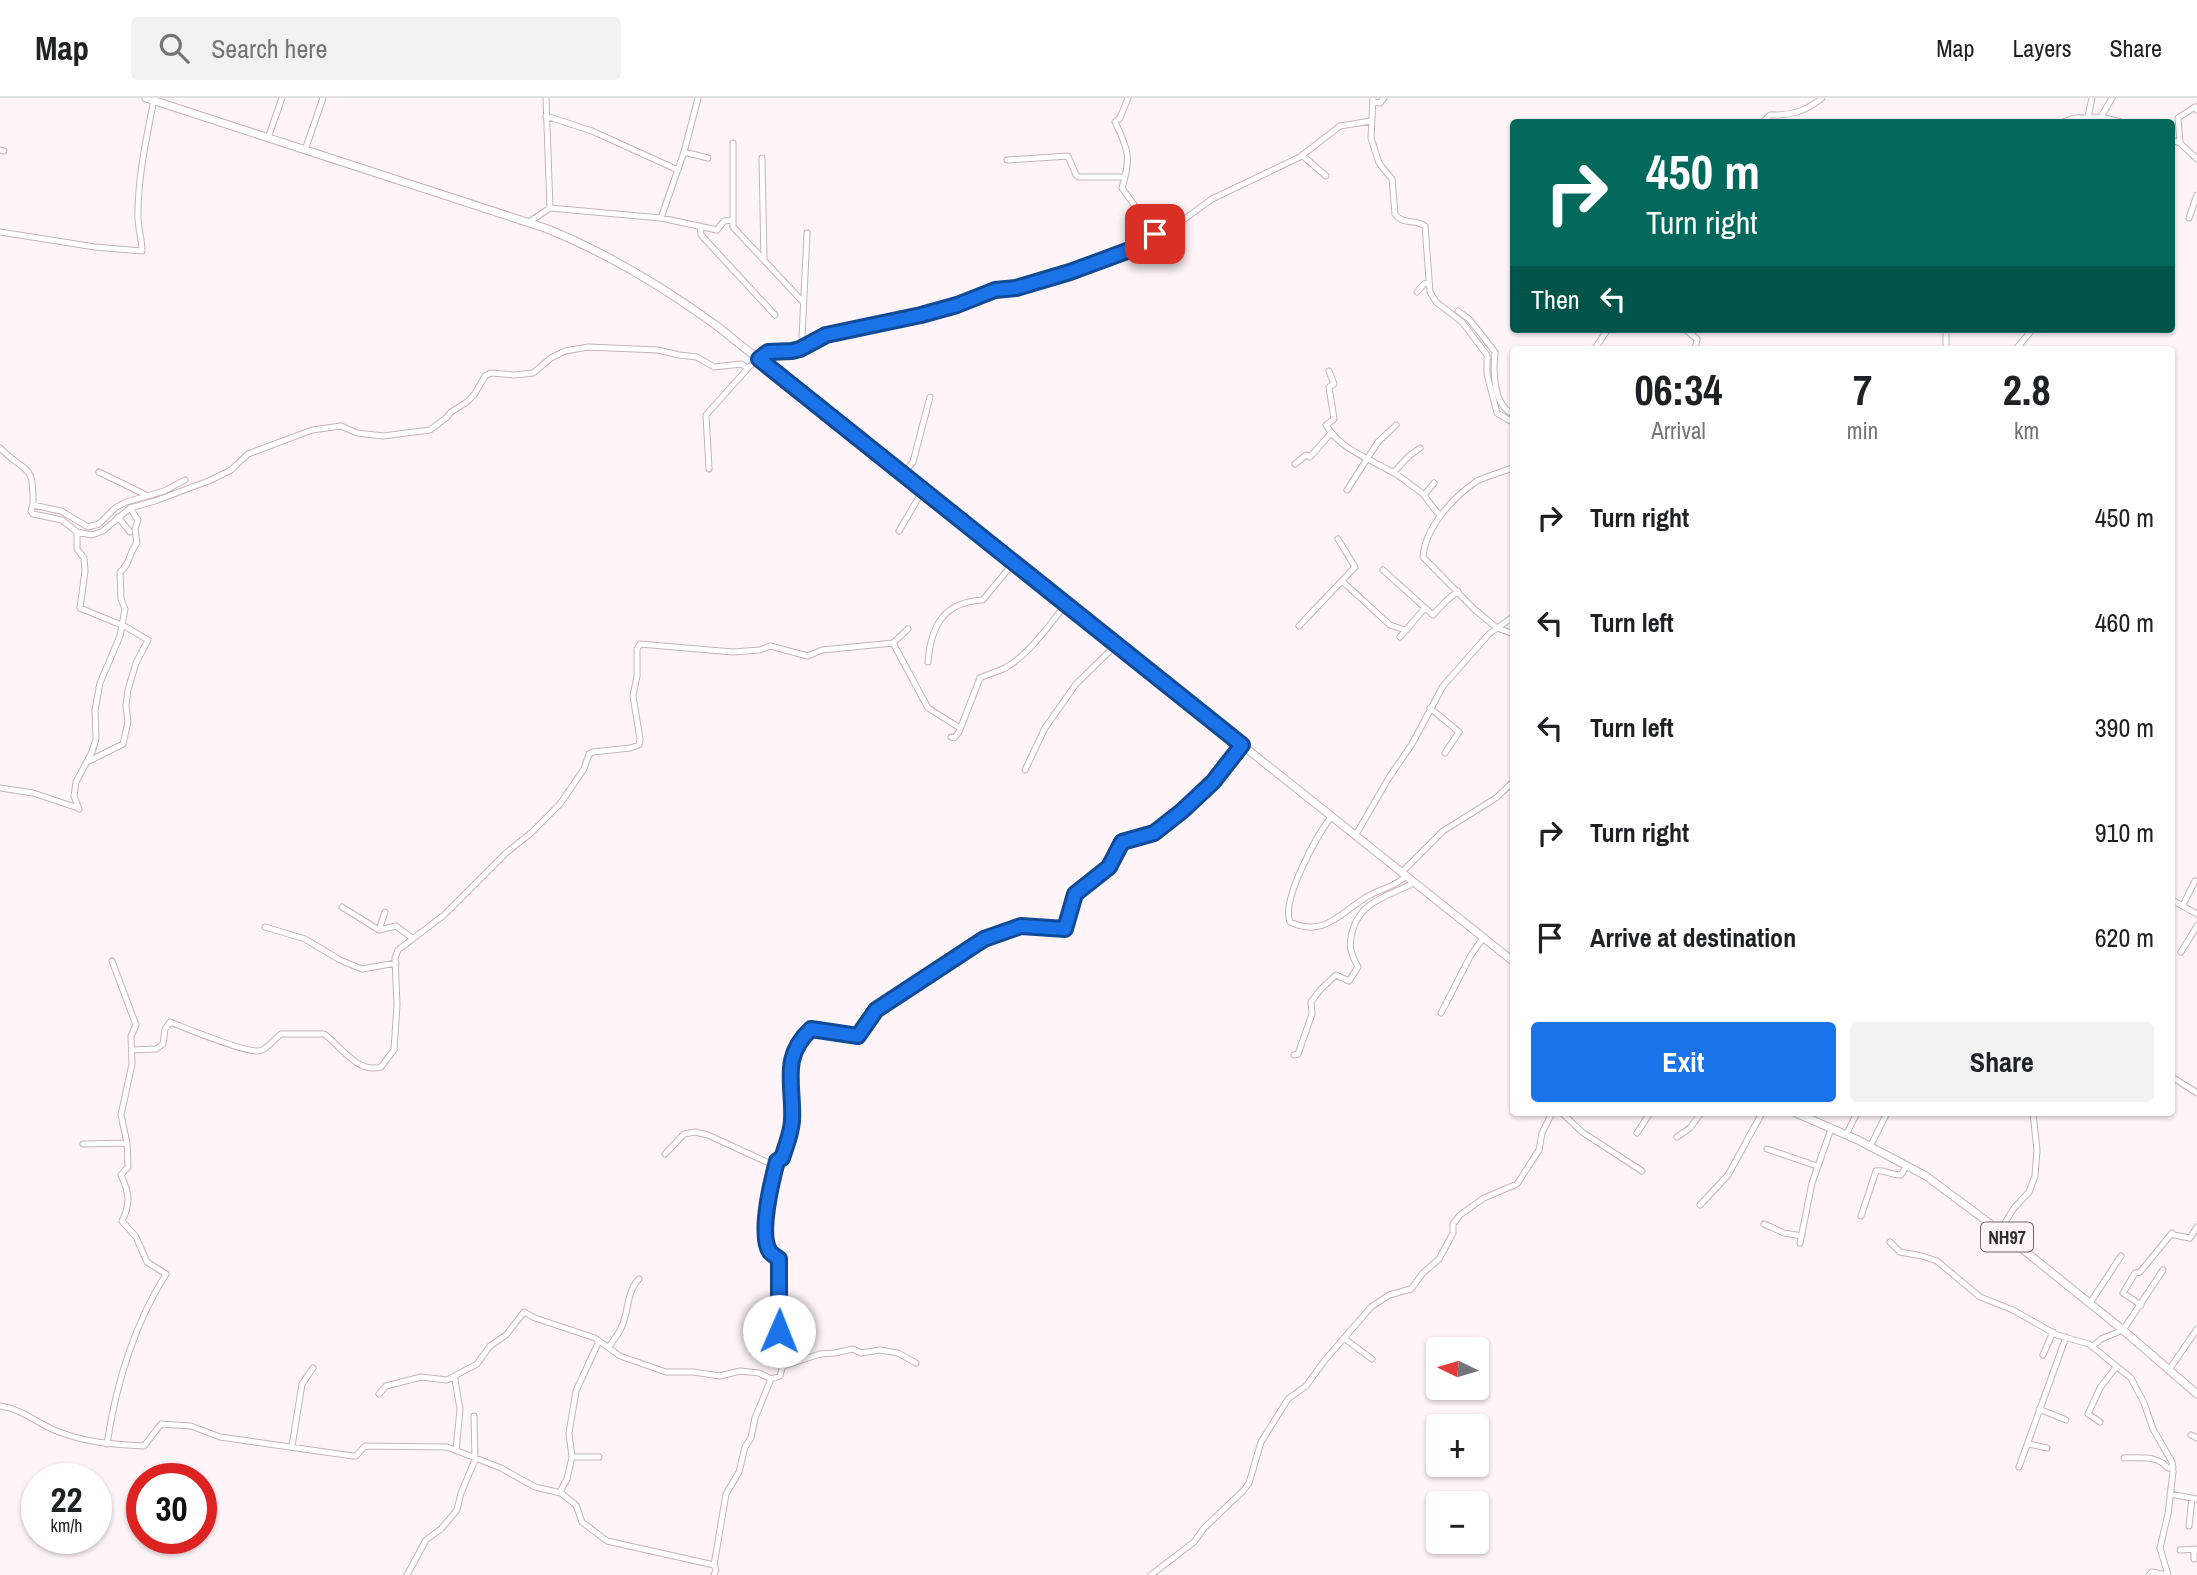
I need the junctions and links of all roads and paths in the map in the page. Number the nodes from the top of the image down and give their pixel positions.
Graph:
1 (282, 98) edge
2 (323, 98) edge
3 (546, 98) edge
4 (698, 98) edge
5 (1128, 98) edge
6 (1384, 98) edge
7 (1822, 98) edge
8 (2092, 98) edge
9 (2112, 98) edge
10 (151, 99) edge
11 (1374, 100) edge
12 (2197, 110) edge
13 (546, 116) junction
14 (2101, 117) junction
15 (1766, 119) edge
16 (2086, 119) edge
17 (2109, 119) edge
18 (1371, 121) junction
19 (268, 138) junction
20 (2175, 141) edge
21 (733, 143) dead end
22 (2180, 143) junction
23 (304, 150) junction
24 (684, 152) junction
25 (1302, 155) junction
26 (708, 158) dead end
27 (762, 158) dead end
28 (2197, 159) edge
29 (1007, 160) dead end
30 (678, 170) junction
31 (1326, 176) dead end
32 (1125, 177) junction
33 (2197, 195) edge
34 (550, 208) junction
35 (662, 218) junction
36 (2189, 218) dead end
37 (733, 220) junction
38 (529, 222) junction
39 (700, 226) junction
40 (0, 232) edge
41 (807, 233) dead end
42 (1155, 234) junction
43 (764, 261) junction
44 (1428, 283) junction
45 (1417, 292) dead end
46 (803, 302) junction
47 (1458, 311) dead end
48 (775, 315) dead end
49 (803, 346) junction
50 (758, 360) junction
51 (748, 368) junction
52 (1329, 371) dead end
53 (930, 397) dead end
54 (1510, 413) edge
55 (1510, 420) edge
56 (1396, 425) dead end
57 (1331, 433) junction
58 (1420, 448) dead end
59 (0, 449) edge
60 (1367, 457) junction
61 (1295, 464) dead end
62 (1510, 468) edge
63 (709, 469) dead end
64 (99, 472) dead end
65 (1394, 472) junction
66 (903, 474) junction
67 (186, 480) dead end
68 (1434, 483) dead end
69 (923, 490) junction
70 (1348, 490) dead end
71 (146, 495) junction
72 (1424, 495) junction
73 (32, 508) junction
74 (130, 508) junction
75 (1440, 515) junction
76 (118, 517) junction
77 (899, 531) dead end
78 (77, 532) junction
79 (130, 532) dead end
80 (1338, 539) dead end
81 (1014, 562) junction
82 (1383, 570) dead end
83 (1343, 582) junction
84 (1458, 591) junction
85 (1066, 604) junction
86 (1425, 608) junction
87 (1510, 619) edge
88 (121, 625) junction
89 (1299, 626) dead end
90 (1497, 628) junction
91 (908, 629) dead end
92 (1405, 630) junction
93 (1510, 633) edge
94 (1400, 637) dead end
95 (894, 643) junction
96 (1117, 644) junction
97 (928, 662) dead end
98 (1430, 708) junction
99 (960, 728) junction
100 (951, 737) dead end
101 (1242, 745) junction
102 (1445, 752) dead end
103 (87, 762) junction
104 (1025, 770) dead end
105 (1510, 785) edge
106 (0, 788) edge
107 (1331, 817) junction
108 (1355, 836) junction
109 (1403, 875) junction
110 (2195, 881) dead end
111 (1413, 883) junction
112 (2175, 902) edge
113 (2183, 905) junction
114 (342, 907) dead end
115 (385, 912) dead end
116 (2197, 914) edge
117 (2197, 926) edge
118 (265, 927) dead end
119 (1302, 927) junction
120 (379, 930) junction
121 (1296, 934) dead end
122 (412, 938) junction
123 (1483, 938) junction
124 (2181, 952) dead end
125 (1510, 959) edge
126 (112, 961) dead end
127 (396, 962) junction
128 (1441, 1013) dead end
129 (132, 1050) junction
130 (1294, 1055) dead end
131 (2175, 1079) edge
132 (2197, 1093) edge
133 (1550, 1116) edge
134 (1565, 1116) edge
135 (1648, 1116) edge
136 (1699, 1116) edge
137 (1760, 1116) edge
138 (1803, 1116) edge
139 (1856, 1116) edge
140 (1886, 1116) edge
141 (2033, 1116) edge
142 (1831, 1129) junction
143 (1637, 1133) dead end
144 (1846, 1135) junction
145 (1677, 1137) dead end
146 (127, 1143) junction
147 (83, 1144) dead end
148 (1870, 1147) junction
149 (1767, 1149) dead end
150 (665, 1154) dead end
151 (777, 1161) junction
152 (1907, 1166) junction
153 (1816, 1167) junction
154 (1642, 1171) dead end
155 (1700, 1205) dead end
156 (1861, 1216) dead end
157 (1764, 1224) dead end
158 (2197, 1227) edge
159 (2000, 1230) junction
160 (1802, 1236) junction
161 (1890, 1242) dead end
162 (1800, 1243) dead end
163 (2121, 1256) dead end
164 (2163, 1270) dead end
165 (639, 1279) dead end
166 (2090, 1303) junction
167 (2141, 1305) junction
168 (2197, 1329) edge
169 (2123, 1330) junction
170 (2053, 1332) junction
171 (2066, 1337) junction
172 (1345, 1339) junction
173 (599, 1341) junction
174 (2092, 1347) junction
175 (609, 1348) junction
176 (2043, 1355) dead end
177 (1372, 1359) dead end
178 (916, 1363) dead end
179 (783, 1366) junction
180 (2116, 1367) junction
181 (313, 1368) dead end
182 (2169, 1370) junction
183 (452, 1378) junction
184 (771, 1379) junction
185 (379, 1394) dead end
186 (2197, 1394) edge
187 (0, 1406) edge
188 (2039, 1409) junction
189 (474, 1416) dead end
190 (2066, 1420) dead end
191 (2100, 1422) dead end
192 (107, 1444) junction
193 (2029, 1444) junction
194 (292, 1446) junction
195 (2047, 1448) dead end
196 (456, 1451) junction
197 (572, 1457) junction
198 (599, 1457) dead end
199 (2124, 1458) dead end
200 (475, 1460) junction
201 (2019, 1467) dead end
202 (2173, 1467) junction
203 (560, 1493) junction
204 (2170, 1494) junction
205 (2194, 1498) edge
206 (2189, 1526) dead end
207 (2197, 1549) edge
208 (2180, 1550) dead end
209 (2193, 1559) dead end
210 (714, 1565) junction
211 (407, 1575) edge
212 (715, 1575) edge
213 (1151, 1575) edge
214 (2150, 1575) edge
215 (2167, 1575) edge

1 - 19 street
2 - 23 street
3 - 13 street
4 - 24 street
5 - 32 street
6 - 11 street
7 - 15 street
8 - 16 street
9 - 14 street
10 - 19 highway
10 - 40 street
11 - 18 street
12 - 22 street
13 - 30 street
13 - 34 street
14 - 16 street
14 - 17 street
18 - 25 street
18 - 44 street
19 - 23 highway
20 - 22 street
21 - 37 street
22 - 28 street
23 - 38 highway
24 - 26 street
24 - 30 street
25 - 31 street
25 - 42 street
27 - 43 street
29 - 32 street
30 - 35 street
32 - 42 street
33 - 36 street
34 - 35 street
34 - 38 street
35 - 39 street
37 - 39 street
37 - 43 street
38 - 50 highway
39 - 48 street
41 - 46 street
42 - 49 street
43 - 46 street
44 - 45 street
44 - 55 street
46 - 49 street
47 - 54 street
49 - 50 street
50 - 51 street
50 - 66 highway
51 - 63 street
51 - 74 street
52 - 57 street
53 - 66 street
56 - 60 street
57 - 60 street
57 - 61 street
58 - 65 street
59 - 73 street
60 - 65 street
60 - 70 street
62 - 75 street
64 - 71 street
65 - 72 street
66 - 69 highway
67 - 71 street
68 - 72 street
69 - 77 street
69 - 81 highway
71 - 73 street
72 - 75 street
73 - 78 street
74 - 76 street
74 - 88 street
75 - 84 street
76 - 78 street
76 - 79 street
78 - 88 street
80 - 83 street
81 - 85 highway
81 - 97 street
82 - 86 street
83 - 89 street
83 - 92 street
84 - 86 street
84 - 90 street
85 - 96 highway
85 - 99 street
86 - 92 street
87 - 90 street
88 - 103 street
88 - 103 street
90 - 93 street
90 - 98 street
91 - 95 street
92 - 94 street
95 - 99 street
95 - 122 street
96 - 101 highway
96 - 104 street
98 - 102 street
98 - 108 street
99 - 100 street
101 - 107 highway
101 - 151 street
103 - 106 street
105 - 109 street
107 - 108 highway
107 - 119 street
108 - 109 highway
109 - 111 highway
109 - 119 street
110 - 113 street
111 - 123 highway
111 - 130 street
112 - 113 street
113 - 116 street
114 - 120 street
115 - 120 street
117 - 124 street
118 - 127 street
119 - 121 street
120 - 122 street
122 - 127 street
123 - 125 highway
123 - 128 street
126 - 129 street
127 - 129 street
129 - 146 street
131 - 132 street
133 - 172 street
134 - 154 street
135 - 143 street
136 - 145 street
137 - 155 street
138 - 142 highway, NH97
139 - 144 street
140 - 148 street
141 - 159 street
142 - 144 highway, NH97
142 - 153 street
144 - 148 highway, NH97
146 - 147 street
146 - 192 street
148 - 152 highway, NH97
149 - 153 street
150 - 151 street
151 - 179 street
152 - 156 street
152 - 159 highway, NH97
153 - 160 street
157 - 160 street
158 - 167 street
159 - 166 highway, NH97
160 - 162 street
161 - 170 street
163 - 166 street
164 - 167 street
165 - 175 street
166 - 169 highway, NH97
167 - 169 street
168 - 182 street
169 - 174 street
169 - 182 highway, NH97
170 - 171 street
170 - 176 street
171 - 174 street
171 - 188 street
172 - 177 street
172 - 213 street
173 - 175 street
173 - 183 street
173 - 197 street
174 - 180 street
175 - 184 street
178 - 179 street
179 - 184 street
180 - 191 street
180 - 202 street
181 - 194 street
182 - 186 highway, NH97
183 - 185 street
183 - 196 street
184 - 210 street
187 - 192 street
188 - 190 street
188 - 193 street
189 - 200 street
192 - 194 street
193 - 195 street
193 - 201 street
194 - 196 street
196 - 200 street
197 - 198 street
197 - 203 street
199 - 202 street
200 - 203 street
200 - 211 street
202 - 204 street
203 - 210 street
204 - 205 street
204 - 215 street
205 - 206 street
207 - 208 street
207 - 209 street
210 - 212 street
214 - 215 street

